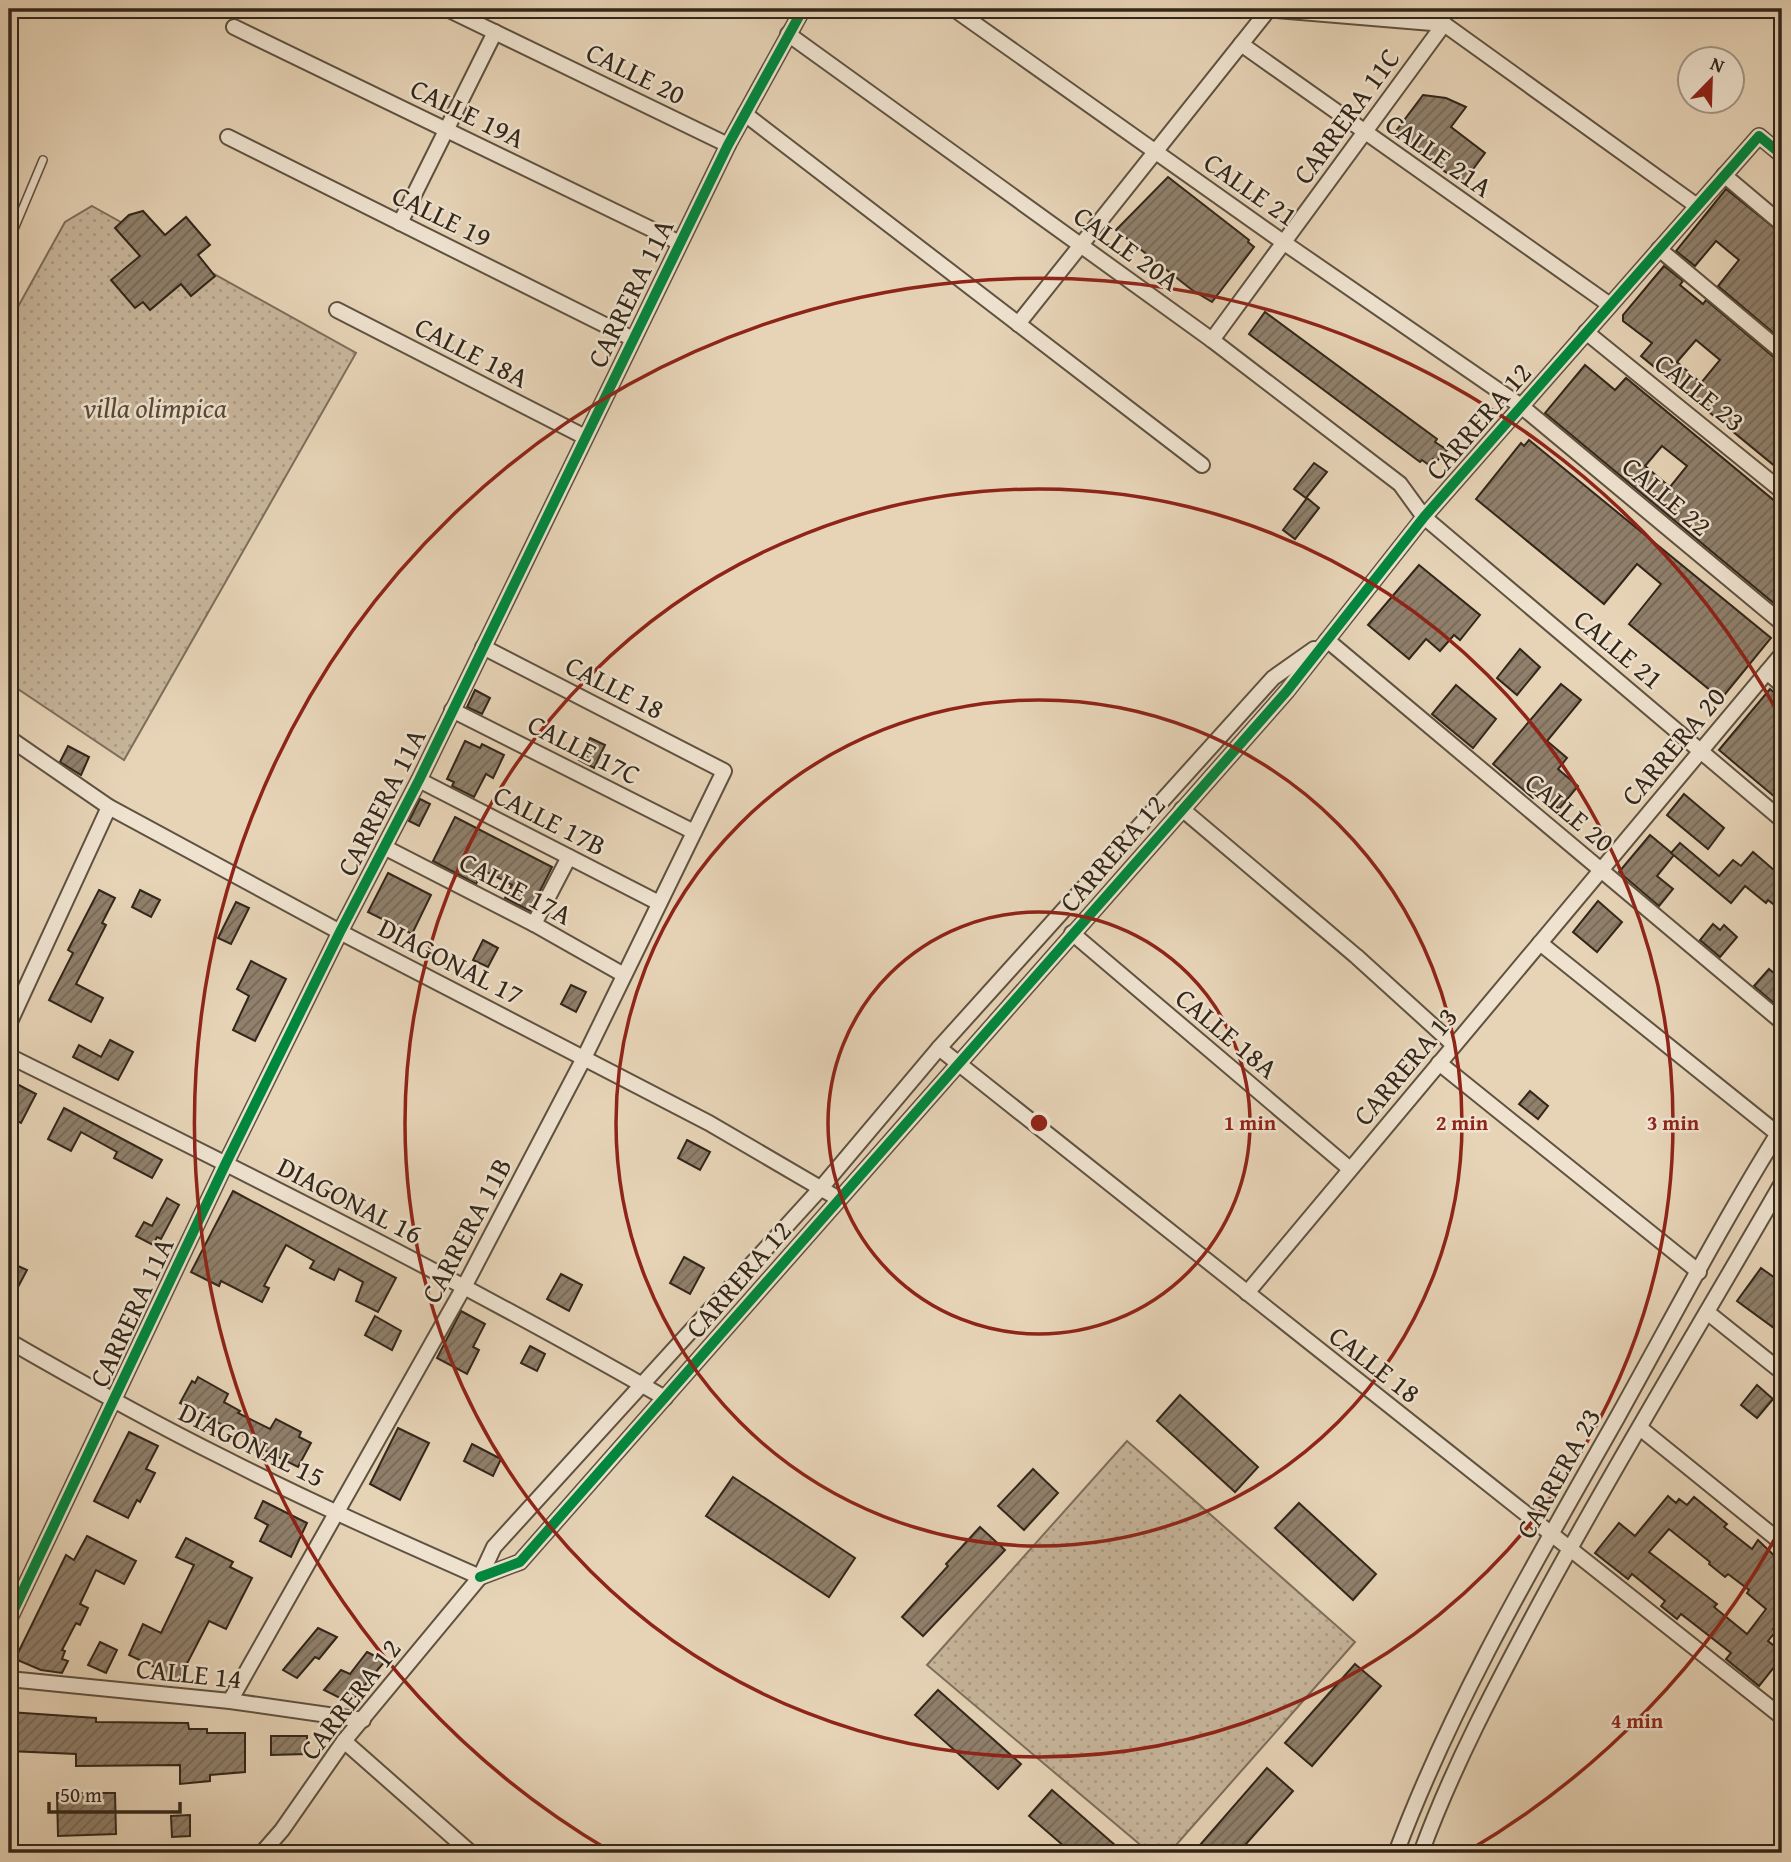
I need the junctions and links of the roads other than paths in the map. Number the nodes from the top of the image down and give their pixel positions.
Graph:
1 (447, 9) edge
2 (803, 9) edge
3 (954, 9) edge
4 (1266, 9) edge
5 (1444, 24) junction
6 (234, 27) dead end
7 (495, 32) junction
8 (788, 34) junction
9 (1241, 44) junction
10 (745, 114) junction
11 (446, 129) junction
12 (1366, 133) junction
13 (228, 137) dead end
14 (728, 145) junction
15 (1155, 152) junction
16 (1782, 155) edge
17 (43, 160) dead end
18 (1724, 175) junction
19 (1697, 206) junction
20 (400, 223) junction
21 (1782, 224) edge
22 (9, 241) edge
23 (1283, 242) junction
24 (680, 243) junction
25 (1081, 246) junction
26 (1659, 250) junction
27 (1610, 305) junction
28 (337, 310) dead end
29 (1018, 324) junction
30 (1586, 332) junction
31 (633, 339) junction
32 (1212, 340) junction
33 (1782, 352) edge
34 (1521, 406) junction
35 (585, 437) junction
36 (1202, 465) dead end
37 (1782, 491) edge
38 (1424, 517) junction
39 (1782, 623) edge
40 (1327, 640) junction
41 (483, 648) junction
42 (1782, 654) edge
43 (1767, 672) junction
44 (1782, 684) edge
45 (452, 710) junction
46 (9, 738) edge
47 (1701, 751) junction
48 (724, 771) joint
49 (419, 780) junction
50 (109, 807) junction
51 (1182, 809) junction
52 (1782, 820) edge
53 (694, 832) junction
54 (384, 847) junction
55 (569, 857) junction
56 (1601, 870) junction
57 (659, 903) junction
58 (534, 924) junction
59 (340, 932) junction
60 (1072, 933) junction
61 (1540, 943) junction
62 (624, 975) junction
63 (1782, 1022) edge
64 (9, 1024) edge
65 (1454, 1045) junction
66 (939, 1048) junction
67 (9, 1056) edge
68 (584, 1058) junction
69 (1439, 1063) junction
70 (957, 1064) junction
71 (1780, 1130) edge
72 (226, 1163) junction
73 (1350, 1170) junction
74 (1782, 1184) edge
75 (821, 1188) junction
76 (839, 1199) junction
77 (1699, 1272) junction
78 (464, 1287) junction
79 (1247, 1293) junction
80 (1707, 1312) junction
81 (9, 1341) edge
82 (1782, 1372) edge
83 (641, 1384) junction
84 (665, 1398) junction
85 (114, 1401) junction
86 (1640, 1428) junction
87 (337, 1513) junction
88 (1551, 1534) junction
89 (1782, 1543) edge
90 (1570, 1548) junction
91 (480, 1577) junction
92 (9, 1620) edge
93 (9, 1679) edge
94 (230, 1701) junction
95 (1782, 1717) edge
96 (363, 1720) junction
97 (344, 1741) junction
98 (262, 1853) edge
99 (471, 1853) edge
100 (1396, 1853) edge
101 (1421, 1853) edge

1 - 7 street, CALLE 20
2 - 8 street, CARRERA 11A
3 - 15 street, CALLE 21
4 - 5 street
4 - 9 street
5 - 12 street, CARRERA 11C
5 - 19 street
6 - 11 street, CALLE 19A
7 - 11 street
7 - 14 street, CALLE 20
8 - 10 street, CARRERA 11A
8 - 25 street, CALLE 20A
9 - 12 street, CALLE 21A
9 - 15 street
10 - 14 street, CARRERA 11A
10 - 29 street
11 - 20 street
11 - 24 street, CALLE 19A
12 - 23 street, CARRERA 11C
12 - 27 street, CALLE 21A
13 - 20 street, CALLE 19
14 - 24 street, CARRERA 11A
15 - 23 street, CALLE 21
15 - 25 street
16 - 18 street, CARRERA 12
17 - 22 lane
18 - 19 street, CARRERA 12
18 - 21 street
19 - 26 street, CARRERA 12
20 - 31 street, CALLE 19
23 - 32 street, CARRERA 11C
23 - 34 street, CALLE 21
24 - 31 street, CARRERA 11A
25 - 29 street
25 - 32 street, CALLE 20A
26 - 27 street, CARRERA 12
26 - 33 street
27 - 30 street, CARRERA 12
28 - 35 street, CALLE 18A
29 - 36 street
30 - 34 street, CARRERA 12
30 - 37 street, CALLE 23
31 - 35 street, CARRERA 11A
32 - 38 street, CALLE 20A
34 - 38 street, CARRERA 12
34 - 39 street, CALLE 22
35 - 41 street, CARRERA 11A
38 - 40 street, CARRERA 12
38 - 47 street, CALLE 21
40 - 51 street, CARRERA 12
40 - 56 street, CALLE 20
40 - 66 street, CARRERA 12
41 - 45 street, CARRERA 11A
41 - 48 street, CALLE 18
42 - 43 street, CARRERA 20
43 - 44 street
43 - 47 street, CARRERA 20
45 - 49 street, CARRERA 11A
45 - 53 street, CALLE 17C
46 - 50 street, DIAGONAL 17
47 - 52 street, CALLE 21
47 - 56 street, CARRERA 20
48 - 53 street, CARRERA 11B
49 - 54 street, CARRERA 11A
49 - 55 street, CALLE 17B
50 - 59 street, DIAGONAL 17
50 - 64 street
51 - 60 street, CARRERA 12
51 - 65 street
53 - 57 street, CARRERA 11B
54 - 58 street, CALLE 17A
54 - 59 street, CARRERA 11A
55 - 57 street, CALLE 17B
55 - 58 street
56 - 61 street, CARRERA 13
56 - 63 street, CALLE 20
57 - 62 street, CARRERA 11B
58 - 62 street, CALLE 17A
59 - 68 street, DIAGONAL 17
59 - 72 street, CARRERA 11A
60 - 70 street, CARRERA 12
60 - 73 street, CALLE 18A
61 - 65 street, CARRERA 13
61 - 71 street
62 - 68 street, CARRERA 11B
65 - 69 street, CARRERA 13
66 - 70 street, CALLE 18
66 - 75 street, CARRERA 12
67 - 72 street, DIAGONAL 16
68 - 75 street, DIAGONAL 17
68 - 78 street, CARRERA 11B
69 - 73 street, CARRERA 13
69 - 77 street
70 - 76 street, CARRERA 12
70 - 79 street, CALLE 18
71 - 77 street, CARRERA 23
72 - 78 street, DIAGONAL 16
72 - 85 street, CARRERA 11A
73 - 79 street, CARRERA 13
74 - 80 street, CARRERA 23
75 - 76 street, DIAGONAL 17
75 - 83 street, CARRERA 12
76 - 84 street, CARRERA 12
77 - 88 street, CARRERA 23
78 - 83 street, DIAGONAL 16
78 - 87 street, CARRERA 11B
79 - 88 street, CALLE 18
80 - 82 street
80 - 86 street, CARRERA 23
81 - 85 street, DIAGONAL 15
83 - 84 street, DIAGONAL 16
83 - 91 street, CARRERA 12
84 - 91 street, CARRERA 12
85 - 87 street, DIAGONAL 15
85 - 92 street, CARRERA 11A
86 - 89 street
86 - 90 street, CARRERA 23
87 - 91 street, DIAGONAL 15
87 - 94 street, CARRERA 11B
88 - 90 street, CALLE 18
88 - 100 street, CARRERA 23
90 - 95 street, CALLE 18
90 - 101 street, CARRERA 23
91 - 96 street, CARRERA 12
93 - 94 street, CALLE 14
94 - 96 street, CALLE 14
96 - 97 street, CARRERA 12
97 - 98 street, CARRERA 12
97 - 99 street

